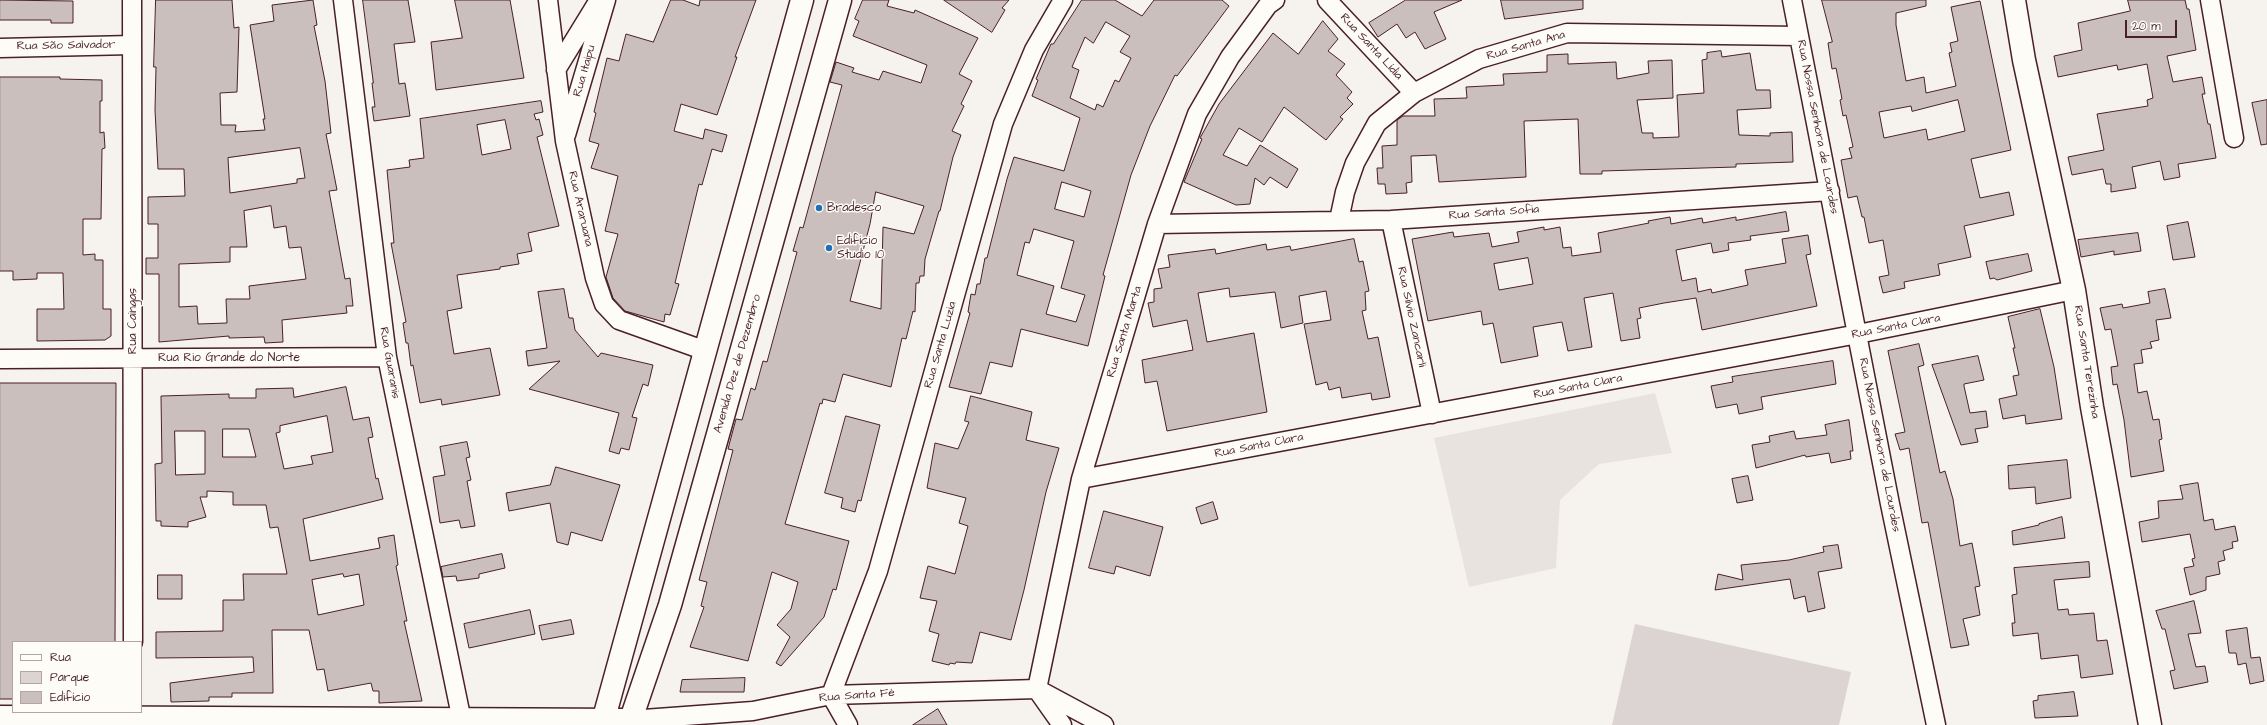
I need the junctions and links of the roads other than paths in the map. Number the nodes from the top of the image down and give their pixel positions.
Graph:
1 (132, 0) edge
2 (343, 0) edge
3 (548, 0) edge
4 (599, 0) edge
5 (606, 0) edge
6 (802, 0) edge
7 (840, 0) edge
8 (1063, 0) edge
9 (1275, 0) edge
10 (1327, 0) edge
11 (1792, 0) edge
12 (2014, 0) edge
13 (2210, 0) edge
14 (1799, 36) junction
15 (132, 45) junction
16 (0, 48) edge
17 (556, 70) junction
18 (1414, 93) junction
19 (2234, 138) dead end
20 (565, 141) junction
21 (1830, 191) junction
22 (1340, 220) junction
23 (1391, 220) junction
24 (1157, 224) junction
25 (2074, 290) junction
26 (1858, 334) junction
27 (706, 351) junction
28 (387, 357) junction
29 (0, 359) edge
30 (133, 359) junction
31 (1432, 414) junction
32 (1081, 479) junction
33 (133, 641) edge
34 (1037, 689) junction
35 (831, 695) junction
36 (133, 715) edge
37 (0, 717) edge
38 (462, 721) junction
39 (663, 722) edge
40 (375, 723) edge
41 (602, 723) edge
42 (630, 723) edge
43 (848, 725) edge
44 (1062, 725) edge
45 (1104, 725) edge
46 (1936, 725) edge
47 (2150, 725) edge

1 - 15 street, Rua Caingas
2 - 28 street, Rua Guaranis
3 - 17 street, Rua Araruana
4 - 17 street, Rua Itaipu
5 - 20 street, Rua Itaipu
6 - 27 main road
7 - 42 main road, Avenida Dez de Dezembro
8 - 35 street, Rua Santa Luzia
9 - 24 street, Rua Santa Marta
10 - 18 street, Rua Santa Lídia
11 - 14 street, Rua Nossa Senhora de Lourdes
12 - 25 main road, Rua Santa Terezinha
13 - 19 street
14 - 18 street, Rua Santa Ana
14 - 21 street, Rua Nossa Senhora de Lourdes
15 - 16 street, Rua São Salvador
15 - 30 street, Rua Caingas
17 - 20 street, Rua Araruana
18 - 22 street, Rua Santa Ana
20 - 27 street, Rua Araruana
21 - 23 street, Rua Santa Sofia
21 - 26 street, Rua Nossa Senhora de Lourdes
22 - 23 street, Rua Santa Sofia
22 - 24 street, Rua Santa Sofia
23 - 31 street, Rua Silvio Zancarli
24 - 32 street, Rua Santa Marta
25 - 26 street, Rua Santa Clara
25 - 47 main road, Rua Santa Terezinha
26 - 31 street, Rua Santa Clara
26 - 46 street, Rua Nossa Senhora de Lourdes
27 - 41 main road
28 - 30 street, Rua Rio Grande do Norte
28 - 38 street, Rua Guaranis
29 - 30 street, Rua Rio Grande do Norte
30 - 33 street, Rua Caingas
31 - 32 street, Rua Santa Clara
32 - 34 street, Rua Santa Marta
34 - 35 street, Rua Santa Fé
34 - 44 street
34 - 45 street
35 - 39 street, Rua Santa Fé
35 - 43 street
36 - 37 main road
36 - 40 main road
38 - 40 main road
38 - 41 main road
39 - 42 street, Rua Santa Fé
41 - 42 main road

